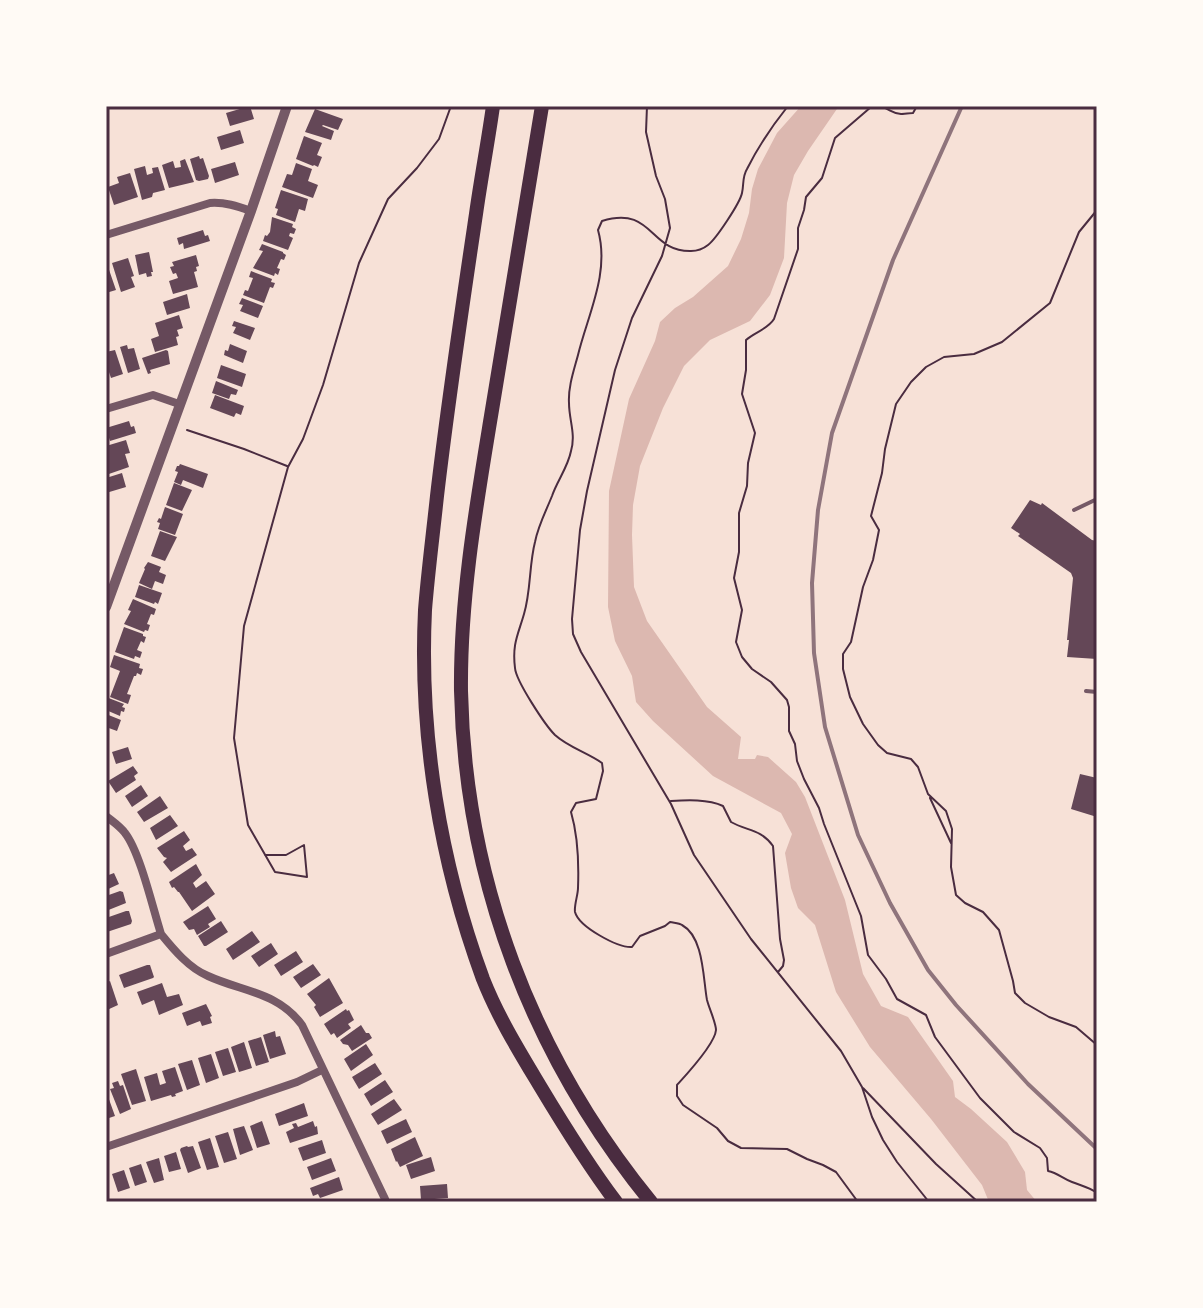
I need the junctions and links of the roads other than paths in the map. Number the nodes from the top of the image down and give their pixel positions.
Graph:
1 (287, 106) edge
2 (493, 106) edge
3 (542, 106) edge
4 (251, 211) junction
5 (106, 235) edge
6 (179, 404) junction
7 (106, 409) edge
8 (1097, 499) edge
9 (1074, 510) dead end
10 (107, 600) edge
11 (1086, 691) dead end
12 (1097, 692) edge
13 (106, 816) edge
14 (161, 934) junction
15 (106, 954) edge
16 (322, 1070) junction
17 (106, 1147) edge
18 (611, 1198) edge
19 (385, 1199) dead end
20 (651, 1202) edge

1 - 4 street
2 - 18 highway
3 - 20 highway
4 - 5 street
4 - 6 street
6 - 7 street
6 - 10 street
8 - 9 lane
11 - 12 lane
13 - 14 street
14 - 15 street
14 - 16 street
16 - 17 street
16 - 19 street

